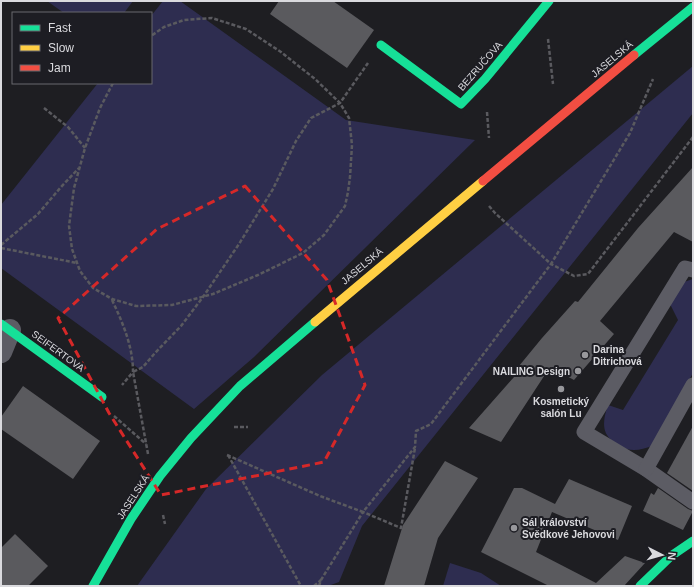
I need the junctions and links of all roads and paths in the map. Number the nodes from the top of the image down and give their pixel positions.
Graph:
1 (546, 4) edge
2 (693, 7) edge
3 (152, 35) edge
4 (381, 45) joint
5 (654, 79) dead end
6 (112, 84) edge
7 (553, 84) dead end
8 (340, 103) junction
9 (44, 108) dead end
10 (693, 137) edge
11 (85, 148) junction
12 (80, 168) junction
13 (474, 188) junction
14 (1, 247) edge
15 (77, 263) junction
16 (551, 264) junction
17 (693, 270) edge
18 (203, 297) junction
19 (112, 299) junction
20 (6, 327) edge
21 (1, 352) edge
22 (133, 372) junction
23 (693, 385) edge
24 (102, 402) junction
25 (415, 447) junction
26 (646, 469) junction
27 (693, 502) edge
28 (363, 512) junction
29 (693, 541) edge
30 (321, 580) junction
31 (93, 586) edge
32 (301, 586) edge
33 (314, 586) edge
34 (319, 586) edge
35 (640, 586) edge

1 - 4 street, BEZRUČOVA
1 - 7 path
2 - 13 street, JASELSKÁ
3 - 8 path
4 - 8 path
5 - 16 path
6 - 11 path
8 - 18 path
8 - 18 path
9 - 11 path
10 - 16 path
11 - 12 path
12 - 14 path
12 - 15 path
13 - 16 path
13 - 31 street, JASELSKÁ
14 - 15 path
15 - 19 path
16 - 25 path
17 - 26 lane
18 - 19 path
18 - 22 path
19 - 22 path
20 - 21 street
20 - 24 street, SEIFERTOVA
22 - 24 path
22 - 24 path
23 - 26 lane
25 - 28 path
25 - 28 path
26 - 27 lane
28 - 30 path
28 - 32 path
29 - 35 street
30 - 33 path
30 - 34 path

